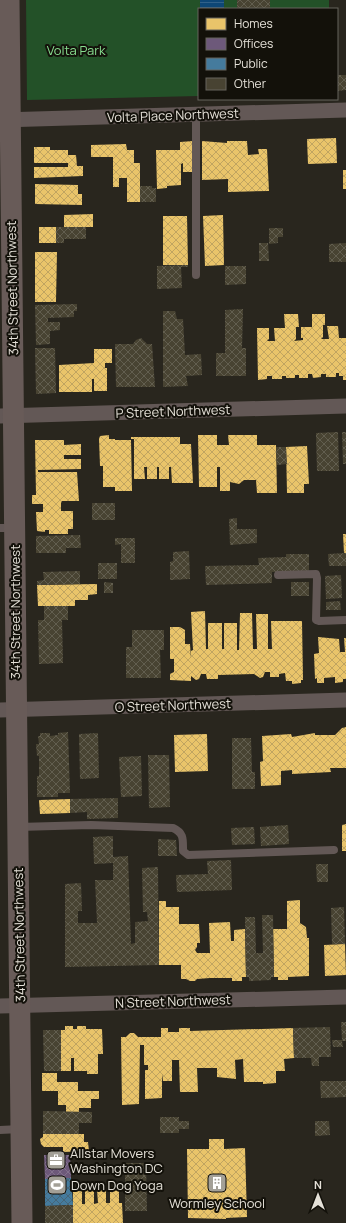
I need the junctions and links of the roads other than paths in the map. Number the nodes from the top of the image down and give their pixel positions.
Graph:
1 (9, 0) edge
2 (346, 110) edge
3 (196, 114) junction
4 (5, 120) edge
5 (196, 275) dead end
6 (346, 406) edge
7 (7, 416) edge
8 (7, 528) edge
9 (278, 575) dead end
10 (346, 620) edge
11 (346, 700) edge
12 (8, 710) edge
13 (17, 827) junction
14 (334, 850) dead end
15 (346, 996) edge
16 (10, 1006) edge
17 (21, 1129) junction
18 (0, 1130) edge
19 (22, 1223) edge

1 - 4 street, 34th Street Northwest
2 - 3 street, Volta Place Northwest
3 - 4 street, Volta Place Northwest
3 - 5 lane
4 - 7 street, 34th Street Northwest
6 - 7 street, P Street Northwest
7 - 8 street, 34th Street Northwest
8 - 12 street, 34th Street Northwest
9 - 10 lane
11 - 12 street, O Street Northwest
12 - 13 street, 34th Street Northwest
13 - 14 lane
13 - 16 street, 34th Street Northwest
15 - 16 street, N Street Northwest
16 - 17 street, 34th Street Northwest
17 - 18 lane
17 - 19 street, 34th Street Northwest

